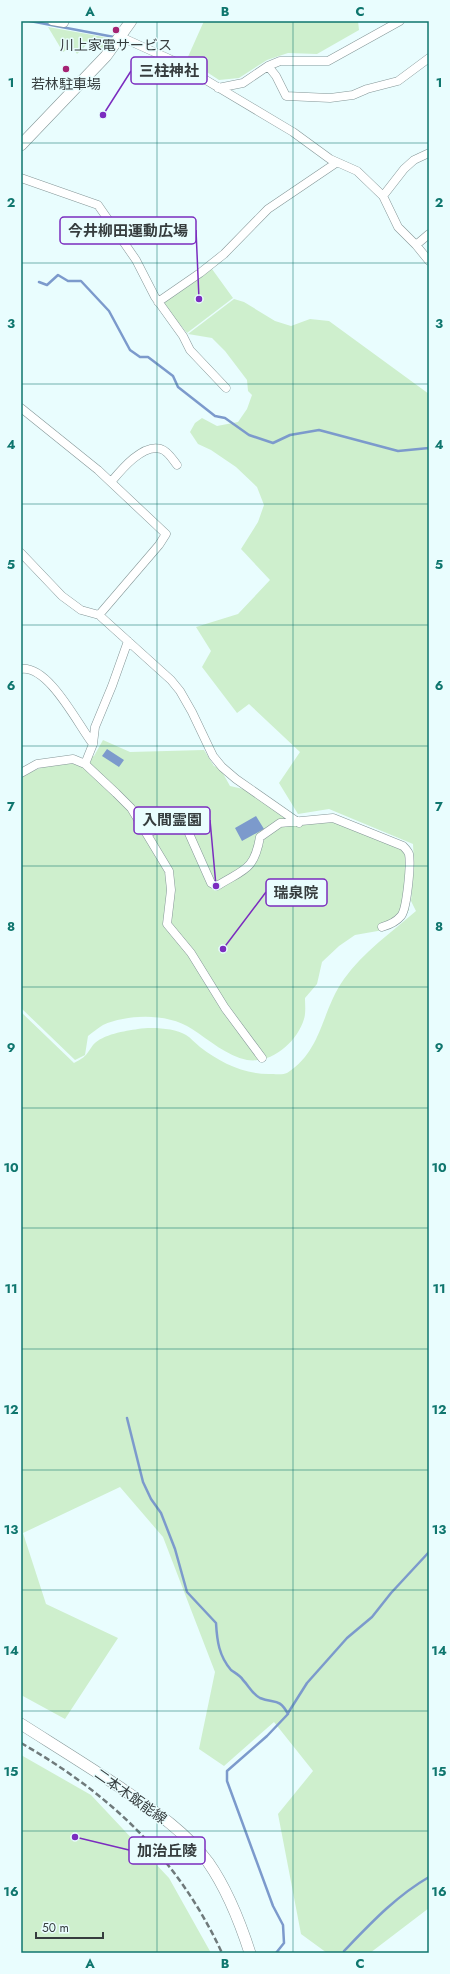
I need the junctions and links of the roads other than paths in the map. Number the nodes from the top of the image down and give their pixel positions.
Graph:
1 (52, 21) edge
2 (65, 21) edge
3 (131, 21) edge
4 (399, 21) edge
5 (121, 37) junction
6 (429, 58) edge
7 (268, 66) junction
8 (218, 88) junction
9 (21, 145) edge
10 (429, 153) edge
11 (336, 163) junction
12 (21, 178) edge
13 (383, 196) junction
14 (429, 234) edge
15 (416, 245) junction
16 (429, 261) edge
17 (158, 302) junction
18 (226, 388) dead end
19 (21, 408) edge
20 (176, 465) dead end
21 (111, 482) junction
22 (21, 553) edge
23 (99, 615) junction
24 (128, 641) junction
25 (21, 669) edge
26 (93, 744) junction
27 (85, 764) junction
28 (21, 772) edge
29 (299, 823) junction
30 (147, 834) junction
31 (382, 927) dead end
32 (262, 1058) dead end
33 (21, 1724) edge
34 (250, 1953) edge

1 - 2 street
3 - 5 main road
4 - 7 street
5 - 8 street
5 - 9 main road
6 - 7 street
7 - 8 street
8 - 11 street
10 - 13 street
11 - 13 street
11 - 17 street
12 - 17 street
13 - 15 street
14 - 15 street
15 - 16 street
17 - 18 street
19 - 21 street
20 - 21 street
21 - 23 street
22 - 23 street
23 - 24 street
24 - 26 street
24 - 29 street
25 - 26 street
26 - 27 street
27 - 28 street
27 - 30 street
29 - 30 street
29 - 31 street
30 - 32 street
33 - 34 main road, 二本木飯能線

